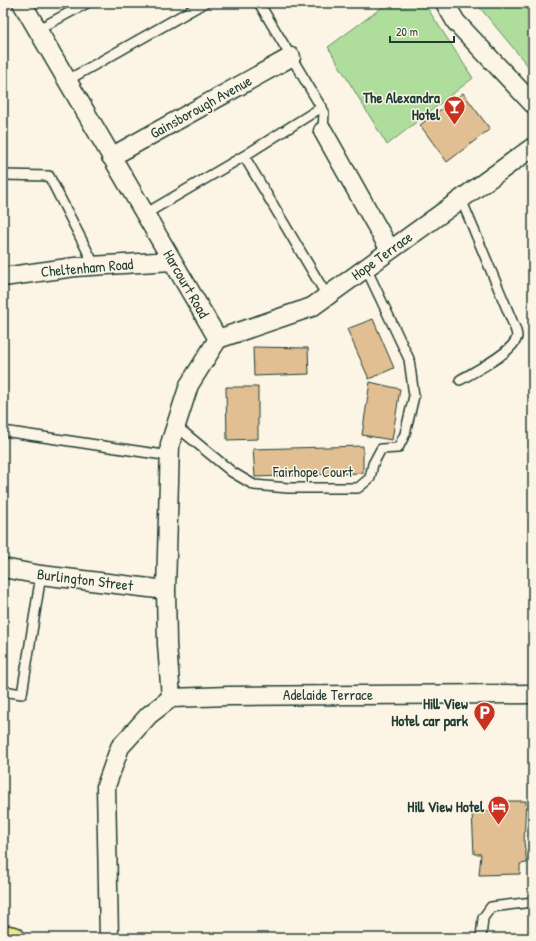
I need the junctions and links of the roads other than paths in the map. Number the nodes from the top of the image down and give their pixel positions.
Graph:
1 (22, 3) edge
2 (87, 3) edge
3 (204, 3) edge
4 (259, 3) edge
5 (445, 3) edge
6 (37, 30) junction
7 (291, 57) junction
8 (66, 81) junction
9 (533, 104) edge
10 (322, 107) junction
11 (323, 131) joint
12 (533, 147) edge
13 (244, 156) junction
14 (111, 157) junction
15 (3, 175) edge
16 (461, 199) junction
17 (145, 214) junction
18 (390, 250) junction
19 (172, 261) junction
20 (95, 266) junction
21 (366, 268) junction
22 (3, 276) edge
23 (327, 296) junction
24 (218, 339) junction
25 (460, 380) dead end
26 (176, 426) junction
27 (3, 431) edge
28 (170, 456) junction
29 (3, 568) edge
30 (41, 574) junction
31 (166, 590) junction
32 (3, 691) edge
33 (533, 694) edge
34 (171, 698) junction
35 (533, 902) edge
36 (3, 936) edge
37 (14, 938) edge
38 (110, 938) edge
39 (480, 938) edge

1 - 6 street, Harcourt Road
2 - 6 lane
3 - 8 lane
4 - 7 lane
5 - 9 street
6 - 8 street, Harcourt Road
7 - 10 lane
7 - 14 street, Gainsborough Avenue
8 - 14 street, Harcourt Road
10 - 11 lane
10 - 13 lane
11 - 18 street
12 - 16 street, Hope Terrace
13 - 17 lane
13 - 23 lane
14 - 17 street, Harcourt Road
15 - 20 lane
16 - 18 street, Hope Terrace
16 - 25 lane
17 - 19 street, Harcourt Road
18 - 21 street, Hope Terrace
19 - 20 street, Cheltenham Road
19 - 24 street, Harcourt Road
20 - 22 street, Cheltenham Road
21 - 23 street, Hope Terrace
21 - 26 lane, Fairhope Court
23 - 24 street, Hope Terrace
24 - 26 street
26 - 28 street
27 - 28 lane
28 - 31 street
29 - 30 street, Burlington Street
30 - 31 street, Burlington Street
30 - 32 lane
31 - 34 street
33 - 34 street, Adelaide Terrace
34 - 38 street
35 - 39 lane
36 - 37 highway

